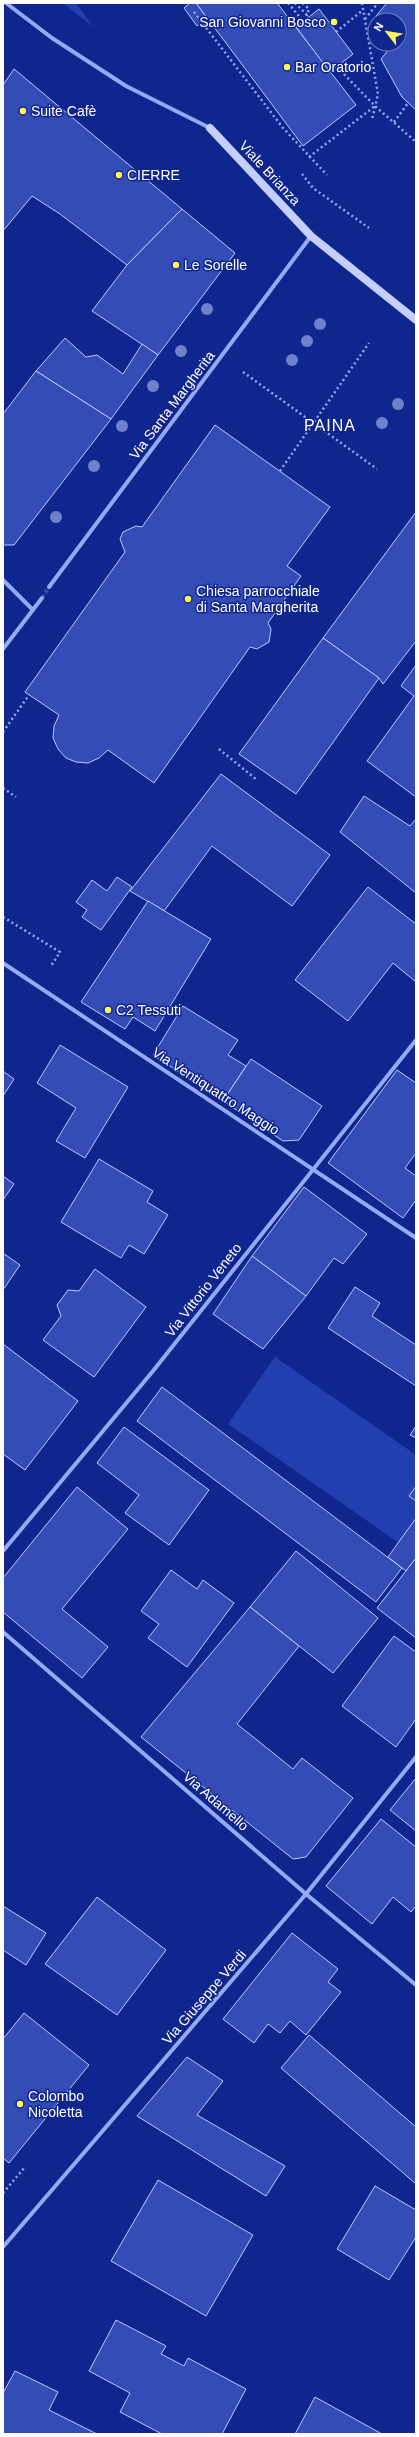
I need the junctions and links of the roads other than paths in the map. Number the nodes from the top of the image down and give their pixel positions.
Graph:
1 (6, 3) edge
2 (210, 128) joint
3 (311, 236) junction
4 (416, 320) edge
5 (3, 580) edge
6 (49, 587) tunnel mouth
7 (42, 598) tunnel mouth
8 (33, 610) junction
9 (3, 649) edge
10 (3, 963) edge
11 (416, 1040) edge
12 (314, 1169) junction
13 (416, 1238) edge
14 (3, 1551) edge
15 (3, 1632) edge
16 (416, 1757) edge
17 (306, 1894) junction
18 (416, 1985) edge
19 (3, 2247) edge

1 - 2 street
2 - 3 main road, Viale Brianza
3 - 4 main road, Viale Brianza
3 - 6 street, Via Santa Margherita
5 - 8 street
7 - 8 street
8 - 9 street
10 - 12 street, Via Ventiquattro Maggio
11 - 12 street, Via Vittorio Veneto
12 - 13 street, Via Ventiquattro Maggio
12 - 14 street, Via Vittorio Veneto
15 - 17 street, Via Adamello
16 - 17 street, Via Giuseppe Verdi
17 - 18 street, Via Adamello
17 - 19 street, Via Giuseppe Verdi

